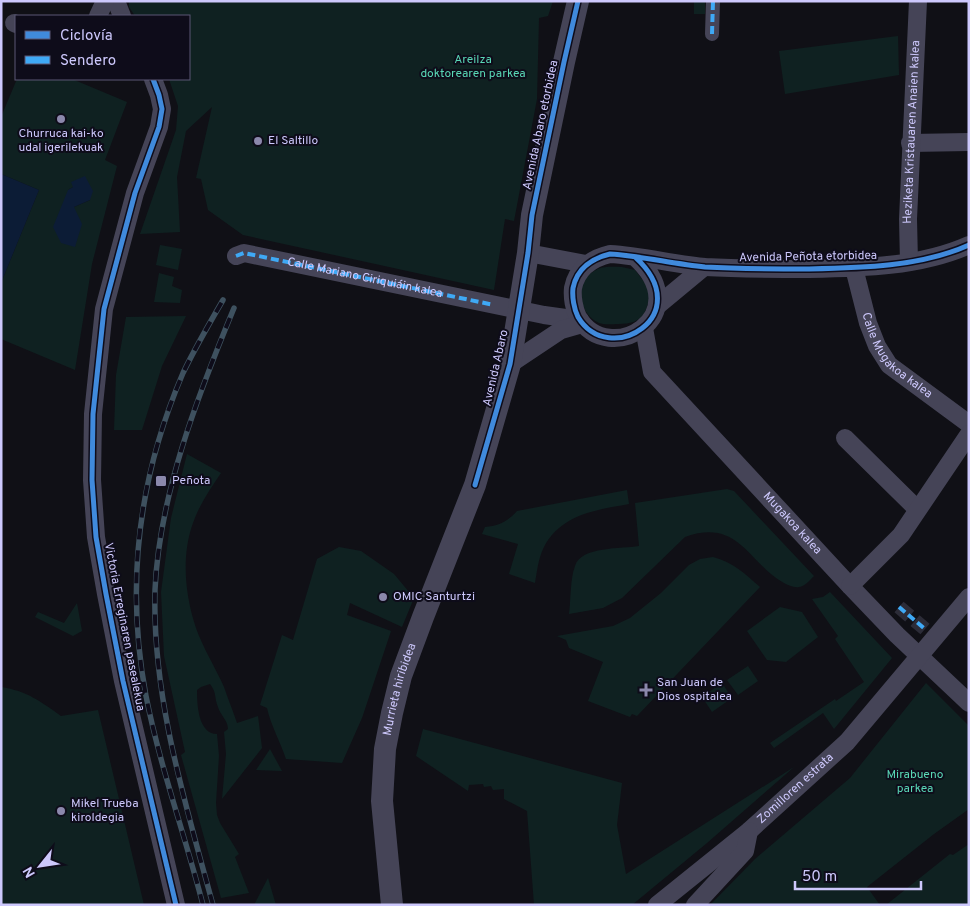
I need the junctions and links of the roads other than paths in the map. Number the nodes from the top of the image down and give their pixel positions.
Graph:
1 (105, 1) edge
2 (116, 1) edge
3 (578, 1) edge
4 (712, 1) edge
5 (918, 1) edge
6 (98, 15) edge
7 (122, 15) edge
8 (712, 34) dead end
9 (153, 80) edge
10 (969, 142) edge
11 (910, 143) junction
12 (969, 245) edge
13 (528, 254) junction
14 (236, 256) dead end
15 (635, 257) junction
16 (909, 262) junction
17 (586, 264) junction
18 (704, 267) junction
19 (854, 268) junction
20 (657, 306) junction
21 (519, 310) junction
22 (581, 322) junction
23 (644, 328) junction
24 (510, 364) junction
25 (969, 424) edge
26 (969, 434) edge
27 (845, 438) dead end
28 (475, 485) joint
29 (917, 509) junction
30 (850, 586) junction
31 (969, 597) edge
32 (920, 656) junction
33 (969, 703) edge
34 (749, 831) junction
35 (176, 905) edge
36 (392, 905) edge
37 (657, 905) edge
38 (695, 905) edge

1 - 6 street
2 - 7 street
3 - 13 street, Avenida Abaro etorbidea
4 - 8 street
5 - 11 street, Heziketa Kristauaren Anaien kalea
9 - 35 street, Victoria Erreginaren pasealekua
10 - 11 street
11 - 16 street, Heziketa Kristauaren Anaien kalea
12 - 16 street, Avenida Peñota etorbidea
13 - 17 street
13 - 21 street, Avenida Abaro
14 - 21 street, Calle Mariano Ciriquiáin kalea
15 - 17 street
15 - 18 street, Avenida Peñota etorbidea
15 - 20 street
16 - 19 street, Avenida Peñota etorbidea
17 - 22 street
18 - 19 street, Avenida Peñota etorbidea
18 - 20 street
19 - 25 street, Calle Mugakoa kalea
20 - 23 street
21 - 22 street, Calle Mariano Ciriquiáin kalea
21 - 24 street, Avenida Abaro
22 - 23 street
22 - 24 street
23 - 30 street, Mugakoa kalea
24 - 28 street, Avenida Abaro
26 - 29 street
27 - 29 street
28 - 36 street, Murrieta hiribidea
29 - 30 street
30 - 32 street, Mugakoa kalea
31 - 32 street, Zomilloren estrata
32 - 33 street, Mugakoa kalea
32 - 34 street, Zomilloren estrata
34 - 37 street, Zomilloren estrata
34 - 38 street

